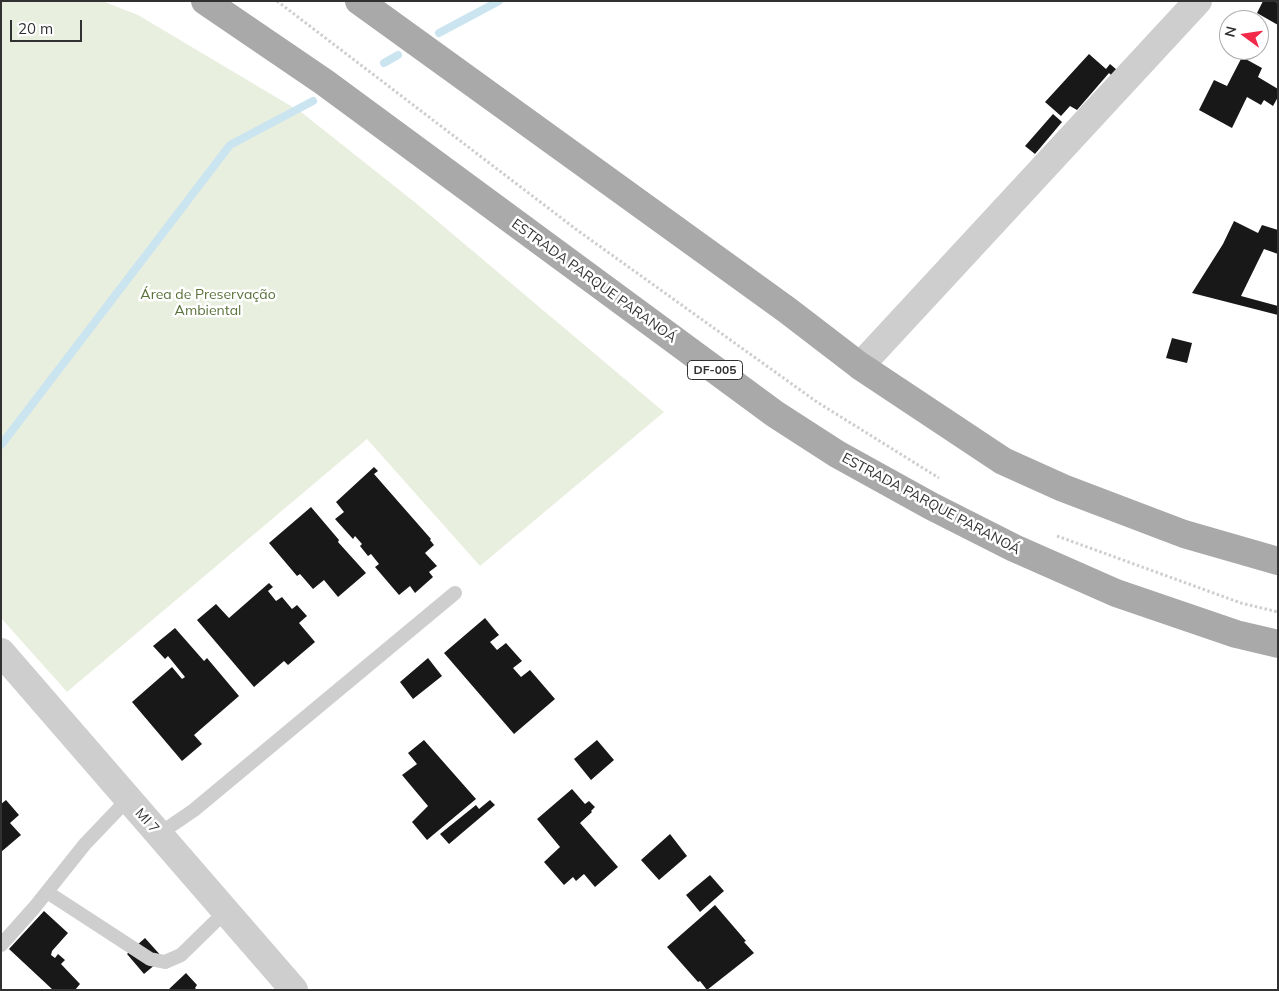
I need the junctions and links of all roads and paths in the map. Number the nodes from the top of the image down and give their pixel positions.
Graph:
1 (205, 1) edge
2 (277, 1) edge
3 (359, 1) edge
4 (1198, 1) edge
5 (860, 366) junction
6 (945, 482) dead end
7 (1055, 536) dead end
8 (1278, 561) edge
9 (455, 593) dead end
10 (1278, 612) edge
11 (1278, 644) edge
12 (1, 652) edge
13 (128, 799) junction
14 (159, 834) junction
15 (47, 892) junction
16 (226, 911) junction
17 (1, 945) edge
18 (294, 990) edge

1 - 11 main road, ESTRADA PARQUE PARANOÁ / DF-005
2 - 6 path
3 - 5 main road
4 - 5 street
5 - 8 main road
7 - 10 path
9 - 14 lane
12 - 13 street, MI 7
13 - 14 street, MI 7
13 - 15 lane
14 - 16 street, MI 7
15 - 16 lane
15 - 17 lane
16 - 18 street, MI 7

